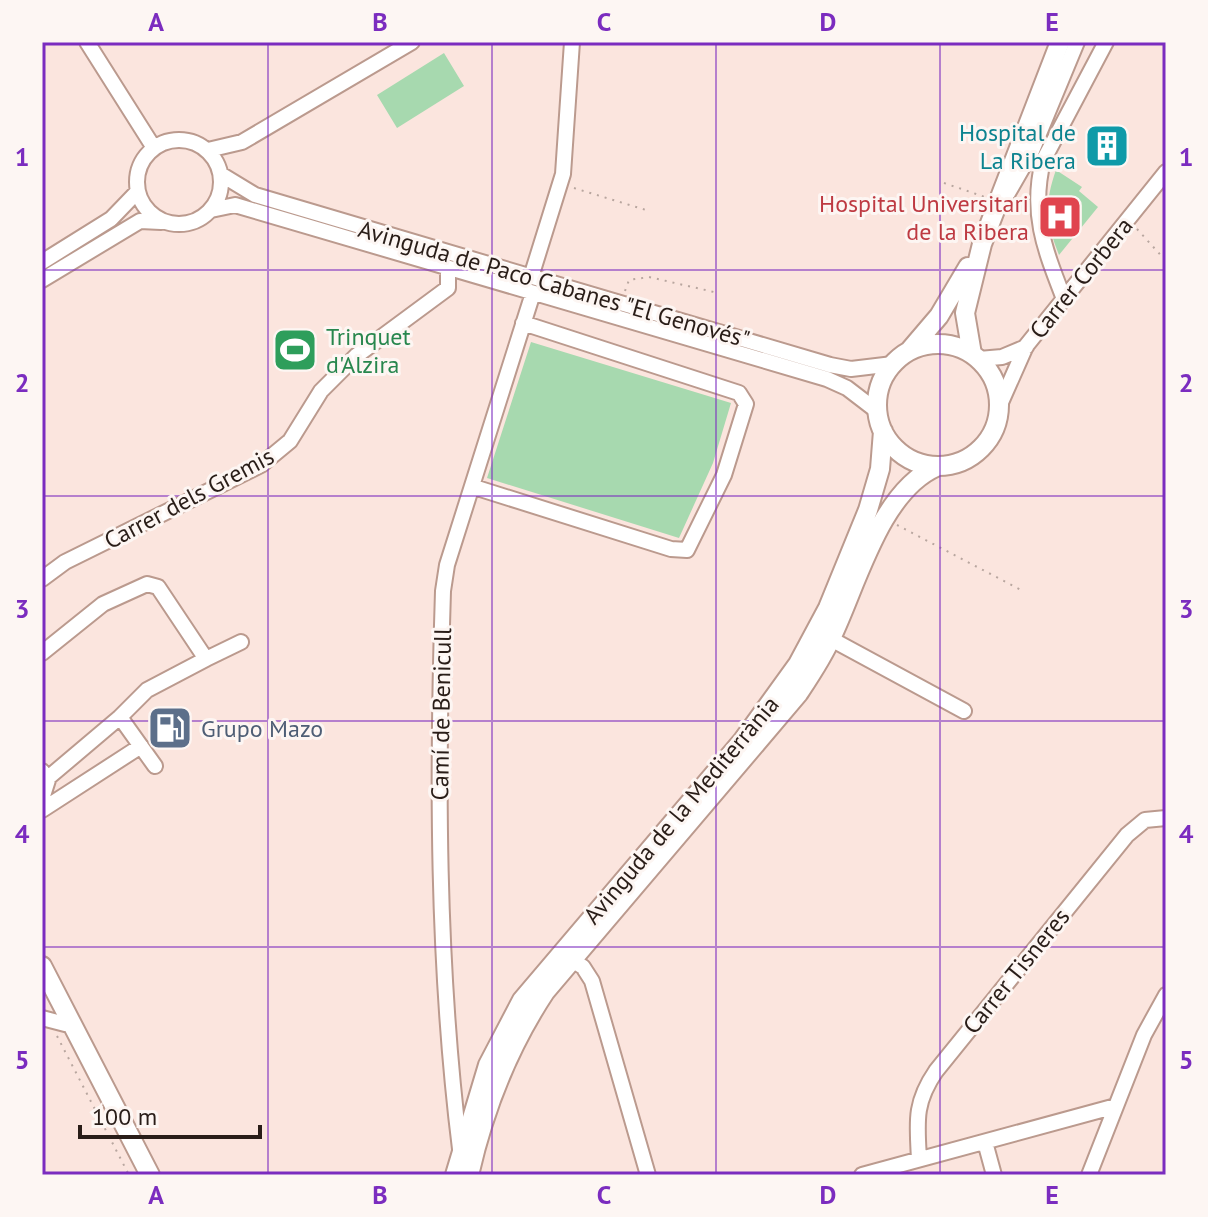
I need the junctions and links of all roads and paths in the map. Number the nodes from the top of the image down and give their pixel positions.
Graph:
1 (87, 42) edge
2 (412, 42) edge
3 (572, 42) edge
4 (1060, 42) edge
5 (1077, 42) edge
6 (1106, 42) edge
7 (242, 142) junction
8 (154, 148) junction
9 (208, 150) junction
10 (1166, 172) edge
11 (221, 173) junction
12 (944, 183) dead end
13 (561, 184) junction
14 (138, 191) junction
15 (998, 201) junction
16 (211, 210) junction
17 (646, 210) dead end
18 (1128, 220) junction
19 (165, 222) junction
20 (983, 239) junction
21 (1166, 261) edge
22 (42, 262) edge
23 (448, 268) junction
24 (531, 277) junction
25 (42, 280) edge
26 (714, 292) dead end
27 (533, 293) junction
28 (1064, 299) junction
29 (621, 303) junction
30 (523, 323) junction
31 (1026, 346) junction
32 (909, 351) junction
33 (975, 356) junction
34 (893, 364) junction
35 (999, 407) junction
36 (877, 411) junction
37 (883, 431) junction
38 (936, 467) junction
39 (474, 487) junction
40 (886, 519) junction
41 (42, 579) edge
42 (1023, 591) dead end
43 (831, 639) junction
44 (241, 642) dead end
45 (42, 653) edge
46 (206, 659) junction
47 (964, 711) dead end
48 (120, 717) junction
49 (141, 746) junction
50 (155, 766) dead end
51 (44, 778) edge
52 (42, 799) edge
53 (42, 810) edge
54 (1166, 818) edge
55 (572, 960) junction
56 (42, 966) edge
57 (43, 986) edge
58 (1166, 995) edge
59 (42, 1018) edge
60 (58, 1028) junction
61 (1116, 1106) junction
62 (985, 1142) junction
63 (460, 1149) junction
64 (919, 1159) junction
65 (129, 1175) edge
66 (142, 1175) edge
67 (150, 1175) edge
68 (455, 1175) edge
69 (469, 1175) edge
70 (648, 1175) edge
71 (862, 1175) edge
72 (994, 1175) edge
73 (1089, 1175) edge

1 - 8 street
2 - 7 street
3 - 13 street
4 - 15 main road
5 - 20 street
6 - 28 street
7 - 9 street
7 - 11 street
8 - 9 street
8 - 14 street
9 - 11 street
10 - 18 street, Carrer Corbera
11 - 16 street
11 - 24 street, Avinguda de Paco Cabanes "El Genovés"
12 - 15 path
13 - 17 path
13 - 24 street
14 - 19 street
14 - 22 street
15 - 20 main road
16 - 19 street
16 - 23 street, Avinguda de Paco Cabanes "El Genovés"
18 - 21 path
18 - 28 street, Carrer Corbera
19 - 25 street
20 - 32 main road
20 - 33 main road
23 - 27 street, Avinguda de Paco Cabanes "El Genovés"
23 - 41 street, Carrer dels Gremis
24 - 29 street, Avinguda de Paco Cabanes "El Genovés"
26 - 29 path
27 - 30 street, Camí de Benicull
27 - 36 street, Avinguda de Paco Cabanes "El Genovés"
28 - 31 street, Carrer Corbera
29 - 34 street, Avinguda de Paco Cabanes "El Genovés"
30 - 39 street, Camí de Benicull
30 - 39 street
31 - 33 street, Carrer Corbera
31 - 35 street, Carrer Corbera
32 - 33 main road
32 - 34 main road
33 - 35 main road
34 - 36 main road
35 - 38 main road
36 - 37 main road
37 - 38 main road
37 - 63 main road, Avinguda de la Mediterrània
38 - 40 main road, Avinguda de la Mediterrània
39 - 63 street, Camí de Benicull
40 - 42 path
40 - 43 main road, Avinguda de la Mediterrània
43 - 47 street
43 - 55 main road, Avinguda de la Mediterrània
44 - 46 street
45 - 46 street
46 - 48 street
48 - 49 street
48 - 51 street
49 - 50 street
49 - 53 street
51 - 52 street
54 - 64 street, Carrer Tisneres
55 - 69 main road, Avinguda de la Mediterrània
55 - 70 street
56 - 67 main road
57 - 60 main road
58 - 61 street
59 - 60 street
60 - 65 path
60 - 66 main road
61 - 62 street
61 - 73 street
62 - 64 street
62 - 72 street
63 - 68 main road, Avinguda de la Mediterrània
64 - 71 street

